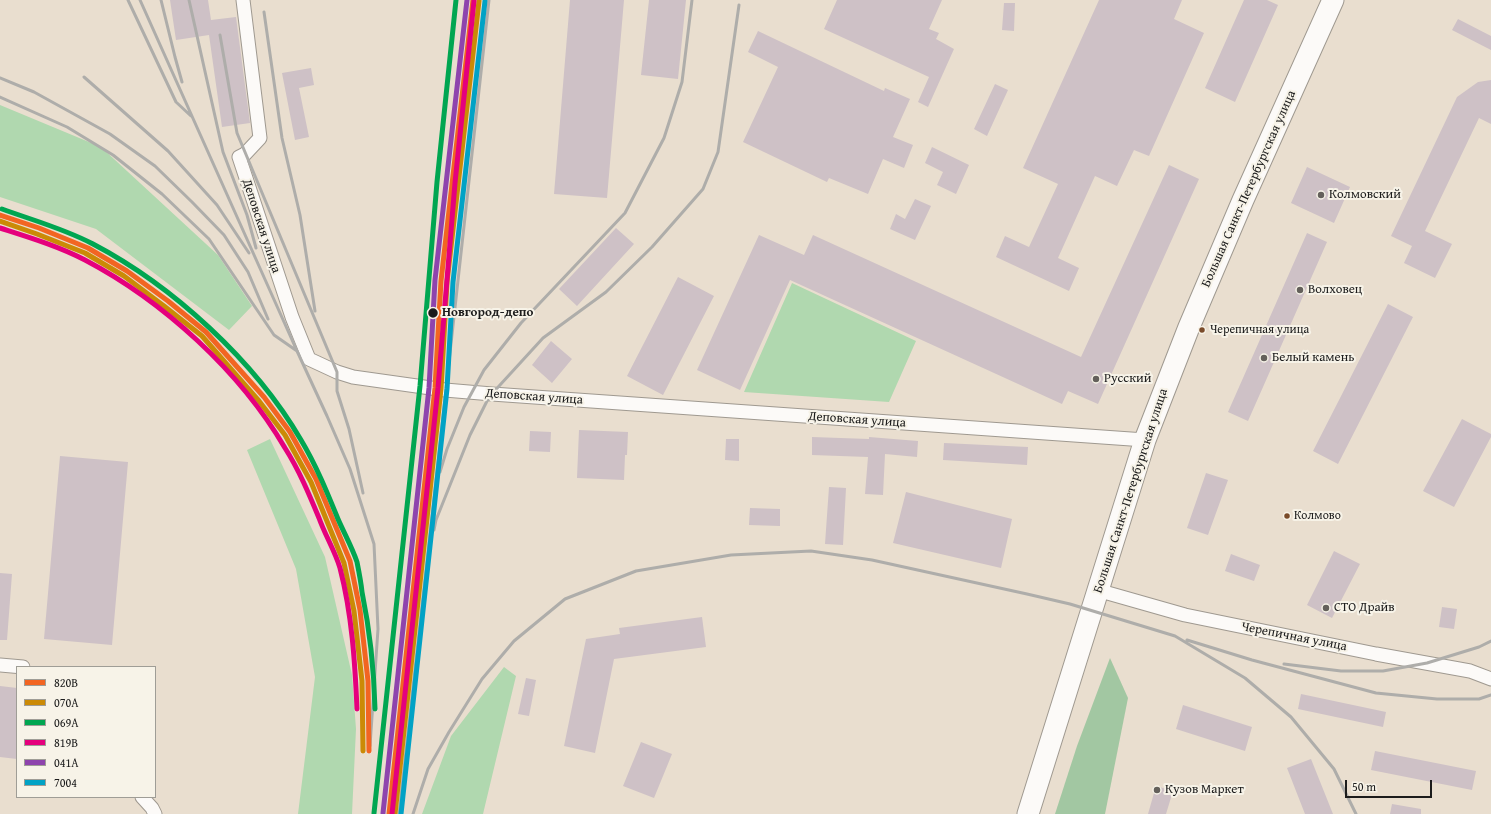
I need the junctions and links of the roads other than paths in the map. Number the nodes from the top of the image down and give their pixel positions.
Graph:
1 (243, 0) edge
2 (1333, 0) edge
3 (1145, 440) junction
4 (1097, 590) junction
5 (0, 665) edge
6 (16, 666) edge
7 (1491, 679) edge
8 (143, 798) edge
9 (155, 814) edge
10 (1028, 814) edge

1 - 3 street, Деповская улица
2 - 3 main road, Большая Санкт-Петербургская улица
3 - 4 main road, Большая Санкт-Петербургская улица
4 - 7 street, Черепичная улица
4 - 10 main road, Большая Санкт-Петербургская улица
5 - 6 street
8 - 9 street

